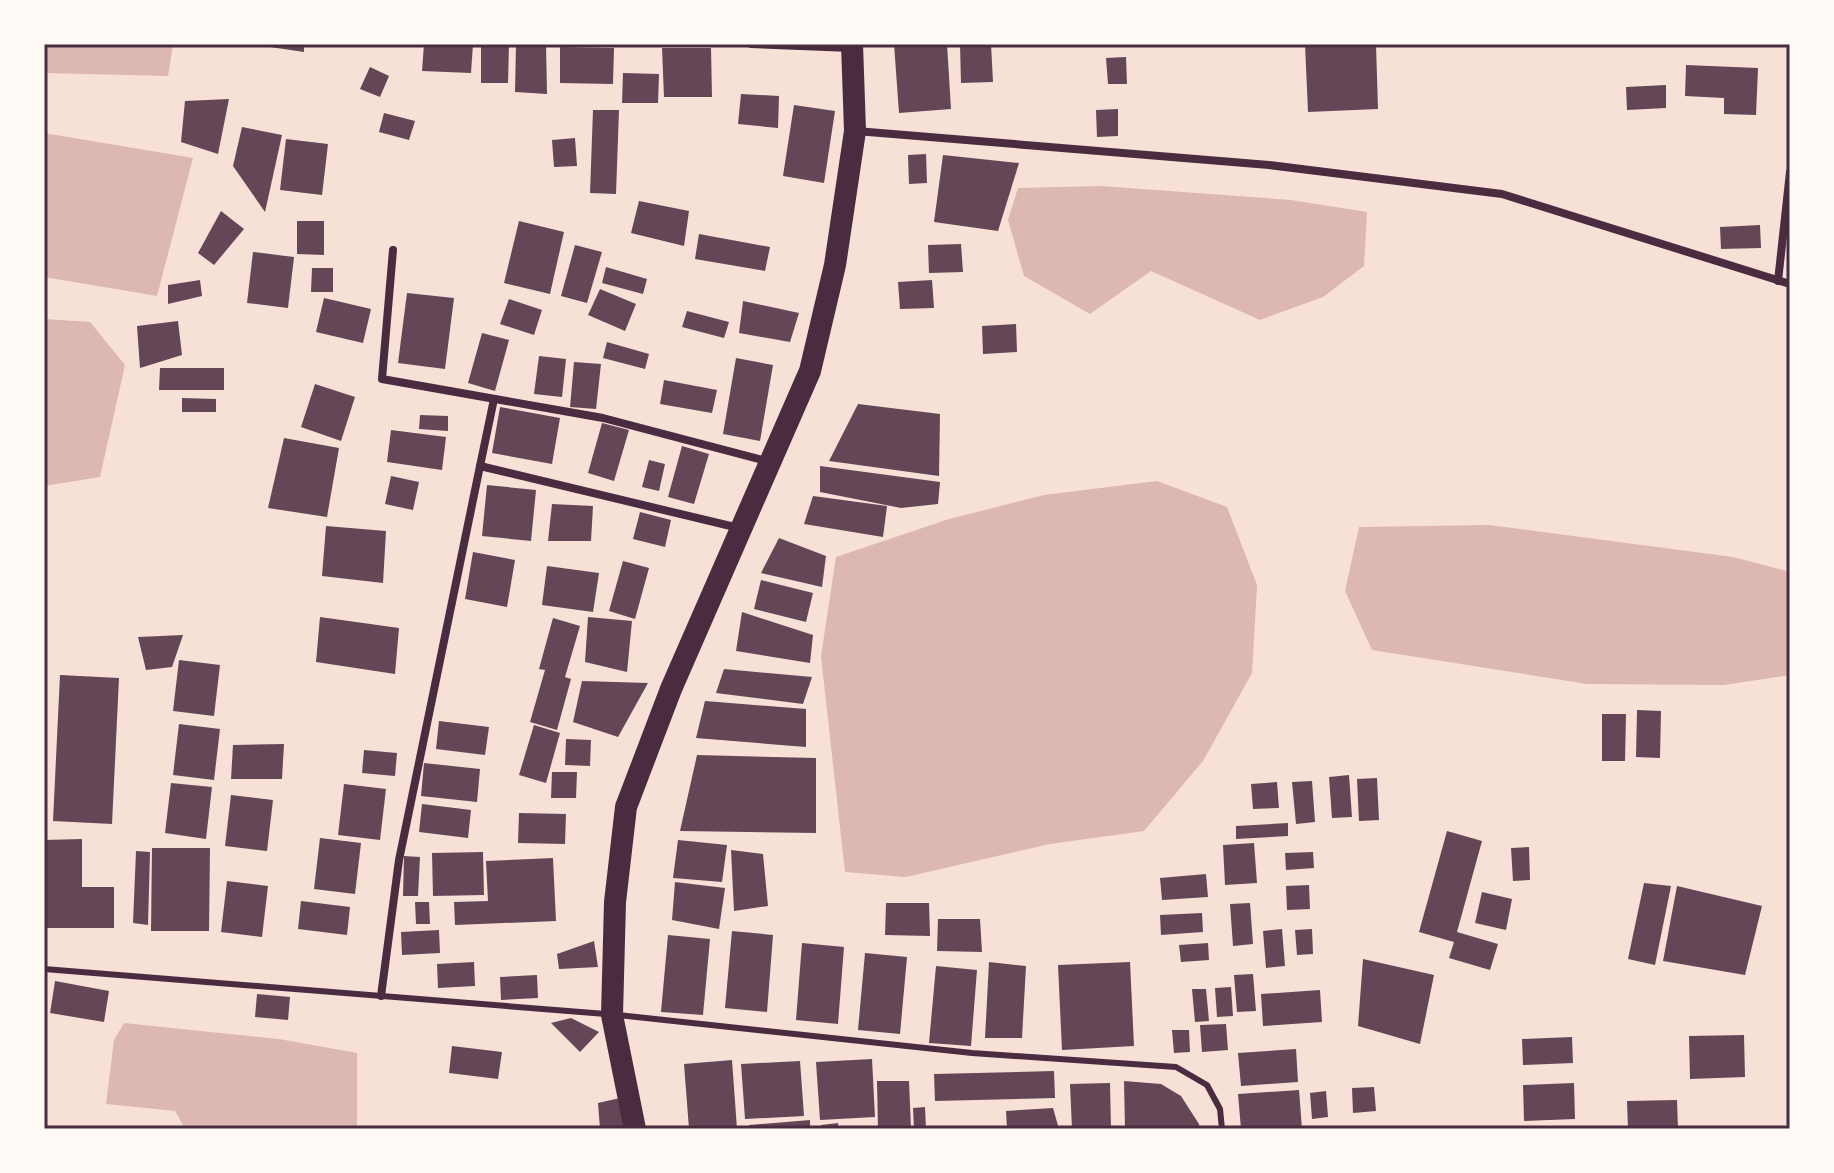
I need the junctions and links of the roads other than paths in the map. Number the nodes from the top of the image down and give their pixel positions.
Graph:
1 (751, 44) edge
2 (852, 46) edge
3 (855, 131) junction
4 (1790, 172) edge
5 (393, 250) dead end
6 (1778, 281) junction
7 (1790, 284) edge
8 (494, 399) junction
9 (770, 462) junction
10 (480, 466) junction
11 (741, 528) junction
12 (44, 969) edge
13 (381, 996) junction
14 (612, 1015) junction
15 (635, 1129) edge
16 (1222, 1129) edge

1 - 2 street
2 - 3 highway
3 - 6 street
3 - 9 highway
4 - 6 street
5 - 8 street
6 - 7 street
8 - 9 street
8 - 10 street
9 - 11 highway
10 - 11 street
10 - 13 street
11 - 14 highway
12 - 13 lane
13 - 14 lane
14 - 15 highway
14 - 16 lane

